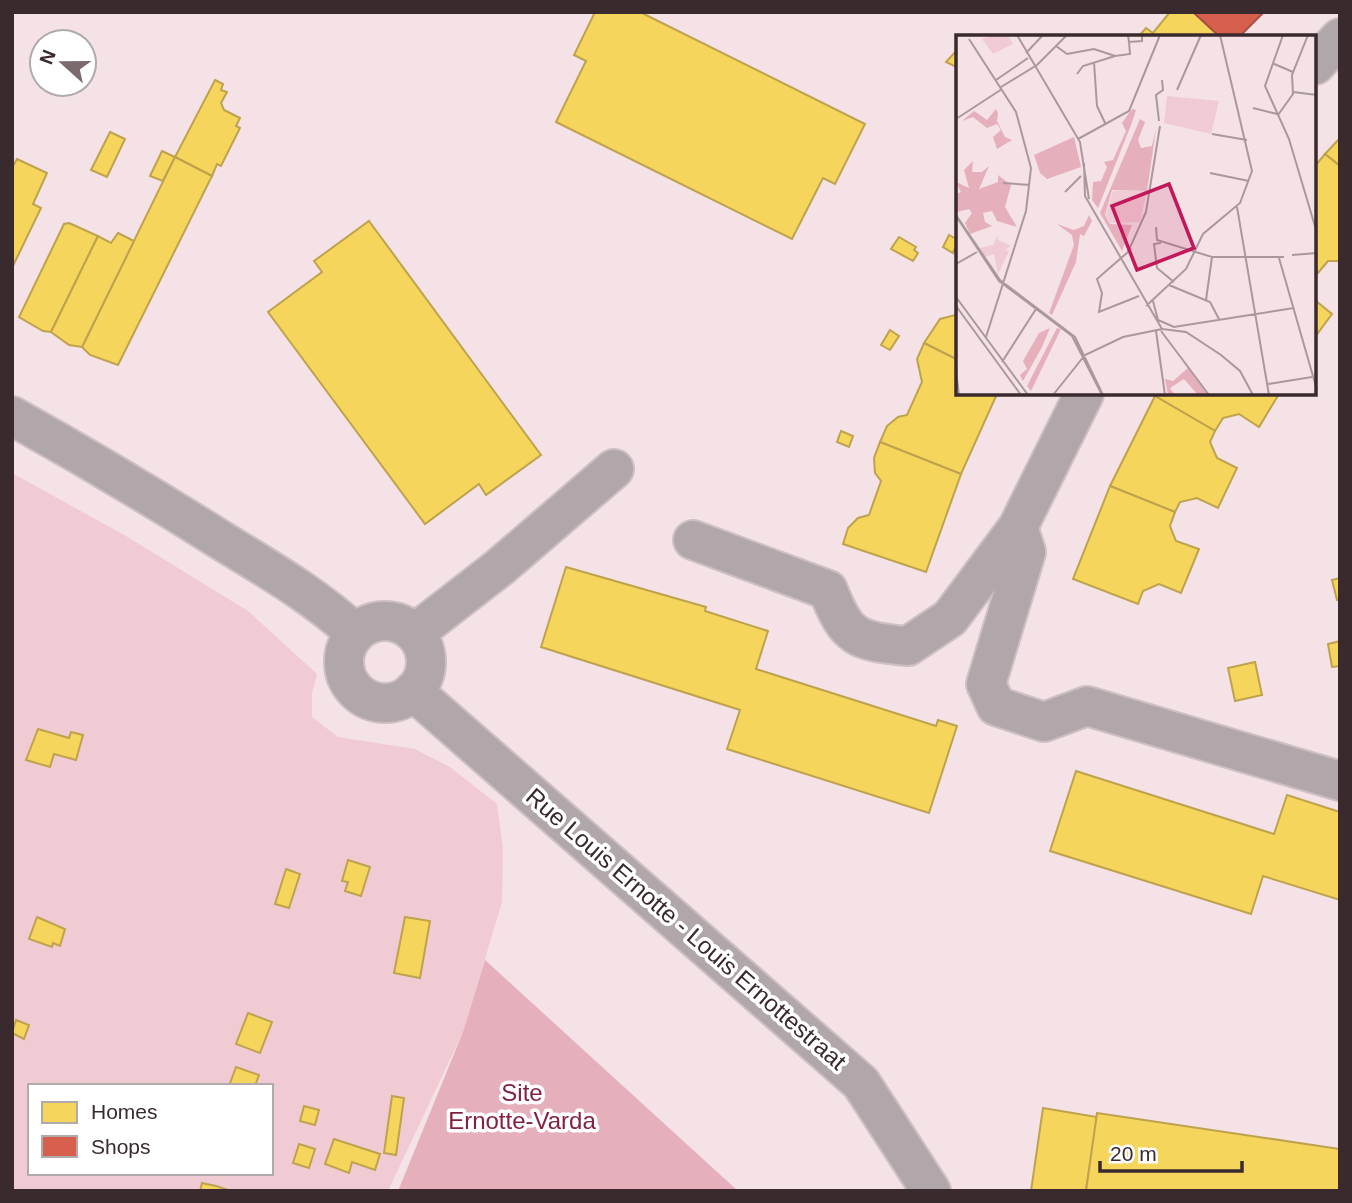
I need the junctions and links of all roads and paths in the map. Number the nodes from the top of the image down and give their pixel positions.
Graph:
1 (1340, 38) edge
2 (1317, 63) edge
3 (1083, 396) edge
4 (12, 416) edge
5 (614, 469) dead end
6 (1018, 527) junction
7 (694, 540) dead end
8 (355, 633) junction
9 (415, 633) junction
10 (413, 691) junction
11 (1340, 781) edge
12 (931, 1191) edge

1 - 2 street
3 - 6 street
4 - 8 street
5 - 9 street
6 - 7 street
6 - 11 street
8 - 9 street
8 - 10 street
9 - 10 street
10 - 12 street, Rue Louis Ernotte - Louis Ernottestraat

